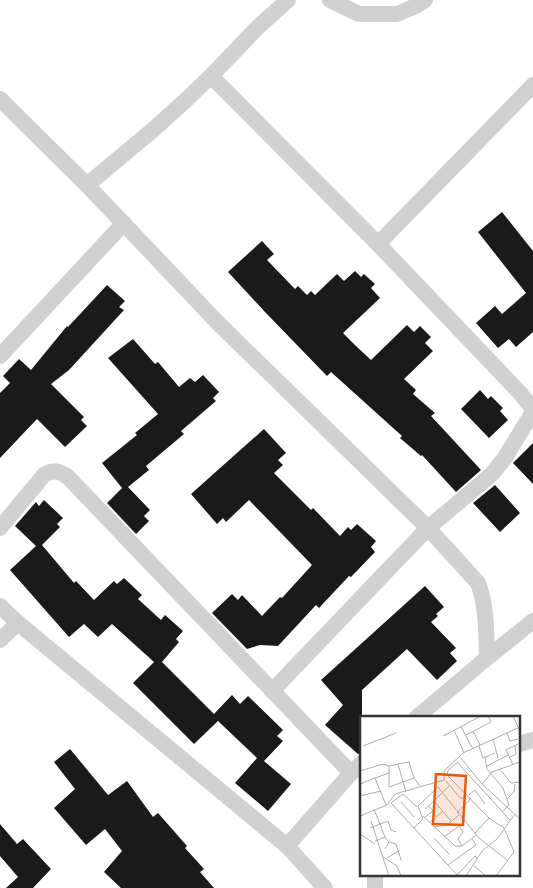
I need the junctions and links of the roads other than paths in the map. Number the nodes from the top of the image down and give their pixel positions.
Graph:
1 (288, 0) edge
2 (330, 0) edge
3 (424, 0) edge
4 (211, 76) junction
5 (533, 85) edge
6 (0, 99) edge
7 (88, 185) junction
8 (124, 224) junction
9 (378, 244) junction
10 (0, 356) edge
11 (533, 411) edge
12 (0, 528) edge
13 (428, 528) junction
14 (0, 606) edge
15 (533, 622) edge
16 (18, 623) junction
17 (0, 640) edge
18 (487, 658) junction
19 (272, 691) junction
20 (418, 716) edge
21 (533, 740) edge
22 (520, 744) edge
23 (356, 768) edge
24 (287, 846) junction
25 (325, 888) edge

1 - 4 street
2 - 3 street
4 - 7 street
4 - 9 street
5 - 9 street
6 - 7 street
7 - 8 street
8 - 10 street
8 - 13 street
9 - 11 street
11 - 13 street
12 - 19 street
13 - 18 street
13 - 19 street
14 - 16 street
15 - 18 street
16 - 17 street
16 - 24 street
18 - 20 street
19 - 23 street
21 - 22 street
23 - 24 street
24 - 25 street

